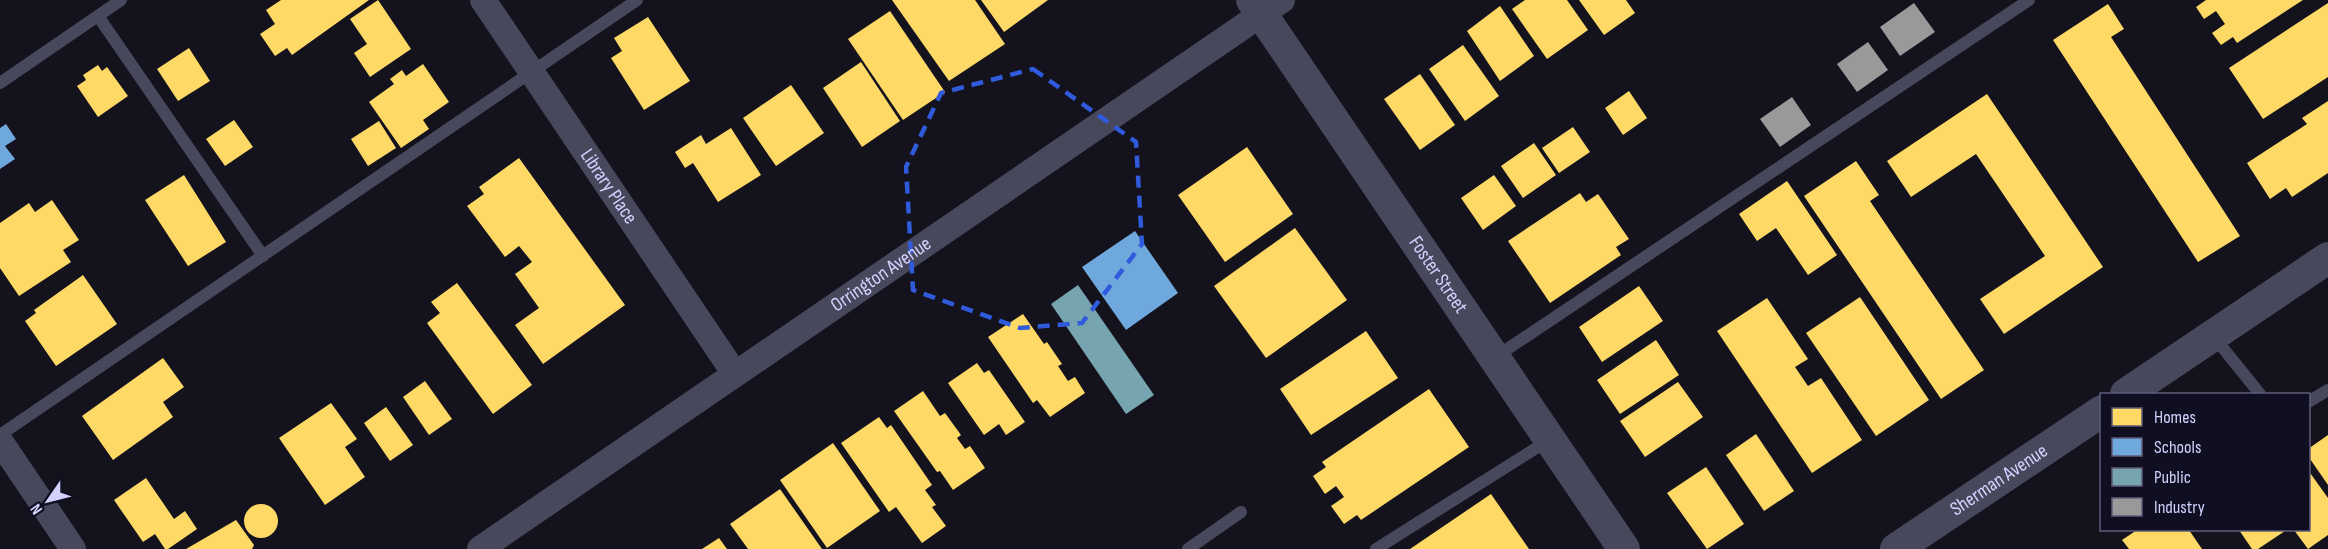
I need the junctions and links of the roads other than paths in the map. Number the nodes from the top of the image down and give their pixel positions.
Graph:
1 (121, 0) edge
2 (483, 0) edge
3 (637, 0) edge
4 (2029, 0) edge
5 (1265, 5) edge
6 (98, 16) junction
7 (532, 72) junction
8 (0, 83) edge
9 (263, 256) junction
10 (2328, 258) edge
11 (2214, 336) junction
12 (1494, 357) junction
13 (735, 374) junction
14 (2328, 390) edge
15 (2128, 393) edge
16 (2259, 393) edge
17 (2310, 401) edge
18 (2100, 412) edge
19 (0, 435) edge
20 (1550, 440) junction
21 (0, 441) edge
22 (1241, 512) dead end
23 (491, 546) edge
24 (73, 549) edge
25 (1188, 549) edge
26 (1376, 549) edge
27 (1624, 549) edge
28 (1896, 549) edge

1 - 6 lane
2 - 7 street, Library Place
3 - 7 lane
4 - 12 lane
5 - 12 street, Foster Street
5 - 13 street, Orrington Avenue
6 - 8 lane
6 - 9 lane
7 - 9 lane
7 - 13 street, Library Place
9 - 19 lane
10 - 11 street
11 - 15 street
11 - 16 lane
12 - 20 street, Foster Street
13 - 23 street, Orrington Avenue
14 - 17 lane
18 - 28 street, Sherman Avenue
20 - 26 lane
20 - 27 street, Foster Street
21 - 24 street
22 - 25 lane

